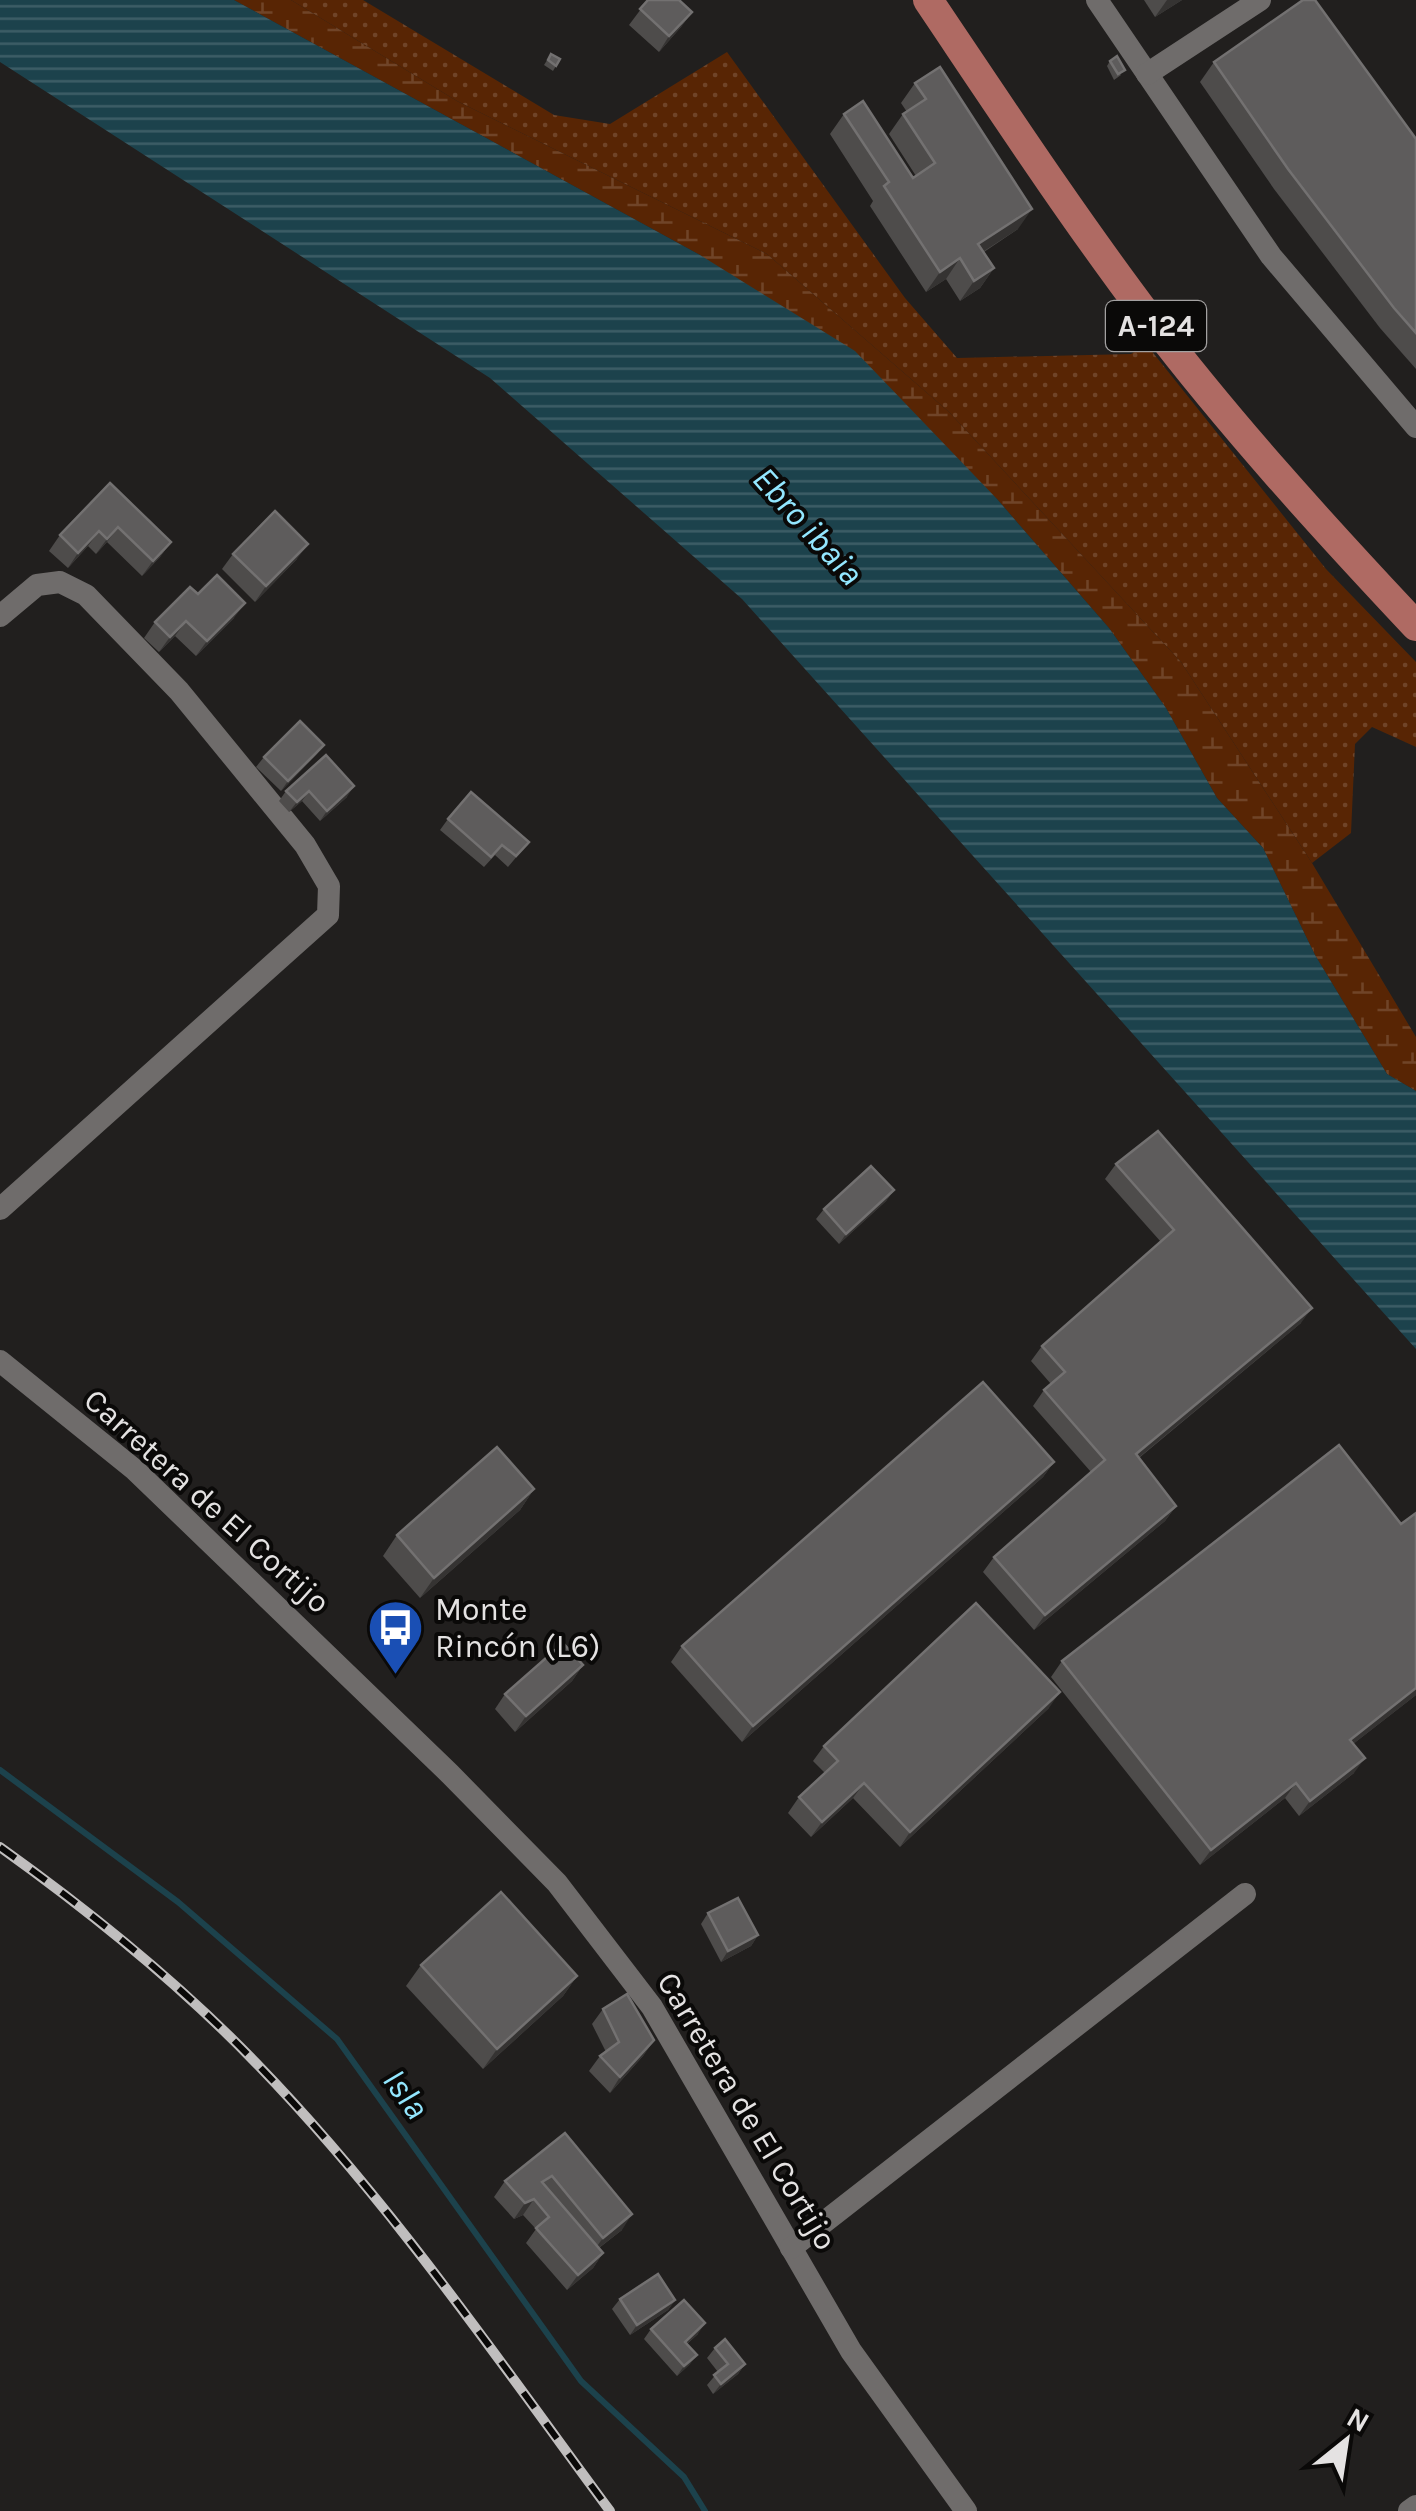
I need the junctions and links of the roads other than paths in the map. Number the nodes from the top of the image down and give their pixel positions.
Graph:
1 (928, 0) edge
2 (1097, 0) edge
3 (1260, 0) edge
4 (1147, 74) junction
5 (1416, 427) edge
6 (0, 616) edge
7 (1416, 626) edge
8 (0, 1209) edge
9 (0, 1361) edge
10 (1245, 1894) dead end
11 (791, 2248) junction
12 (1416, 2506) edge
13 (966, 2511) edge
14 (1409, 2511) edge

1 - 7 main road, A-124
2 - 4 street
3 - 4 street
4 - 5 street
6 - 8 street
9 - 11 street, Carretera de El Cortijo
10 - 11 street
11 - 13 street, Carretera de El Cortijo
12 - 14 street

